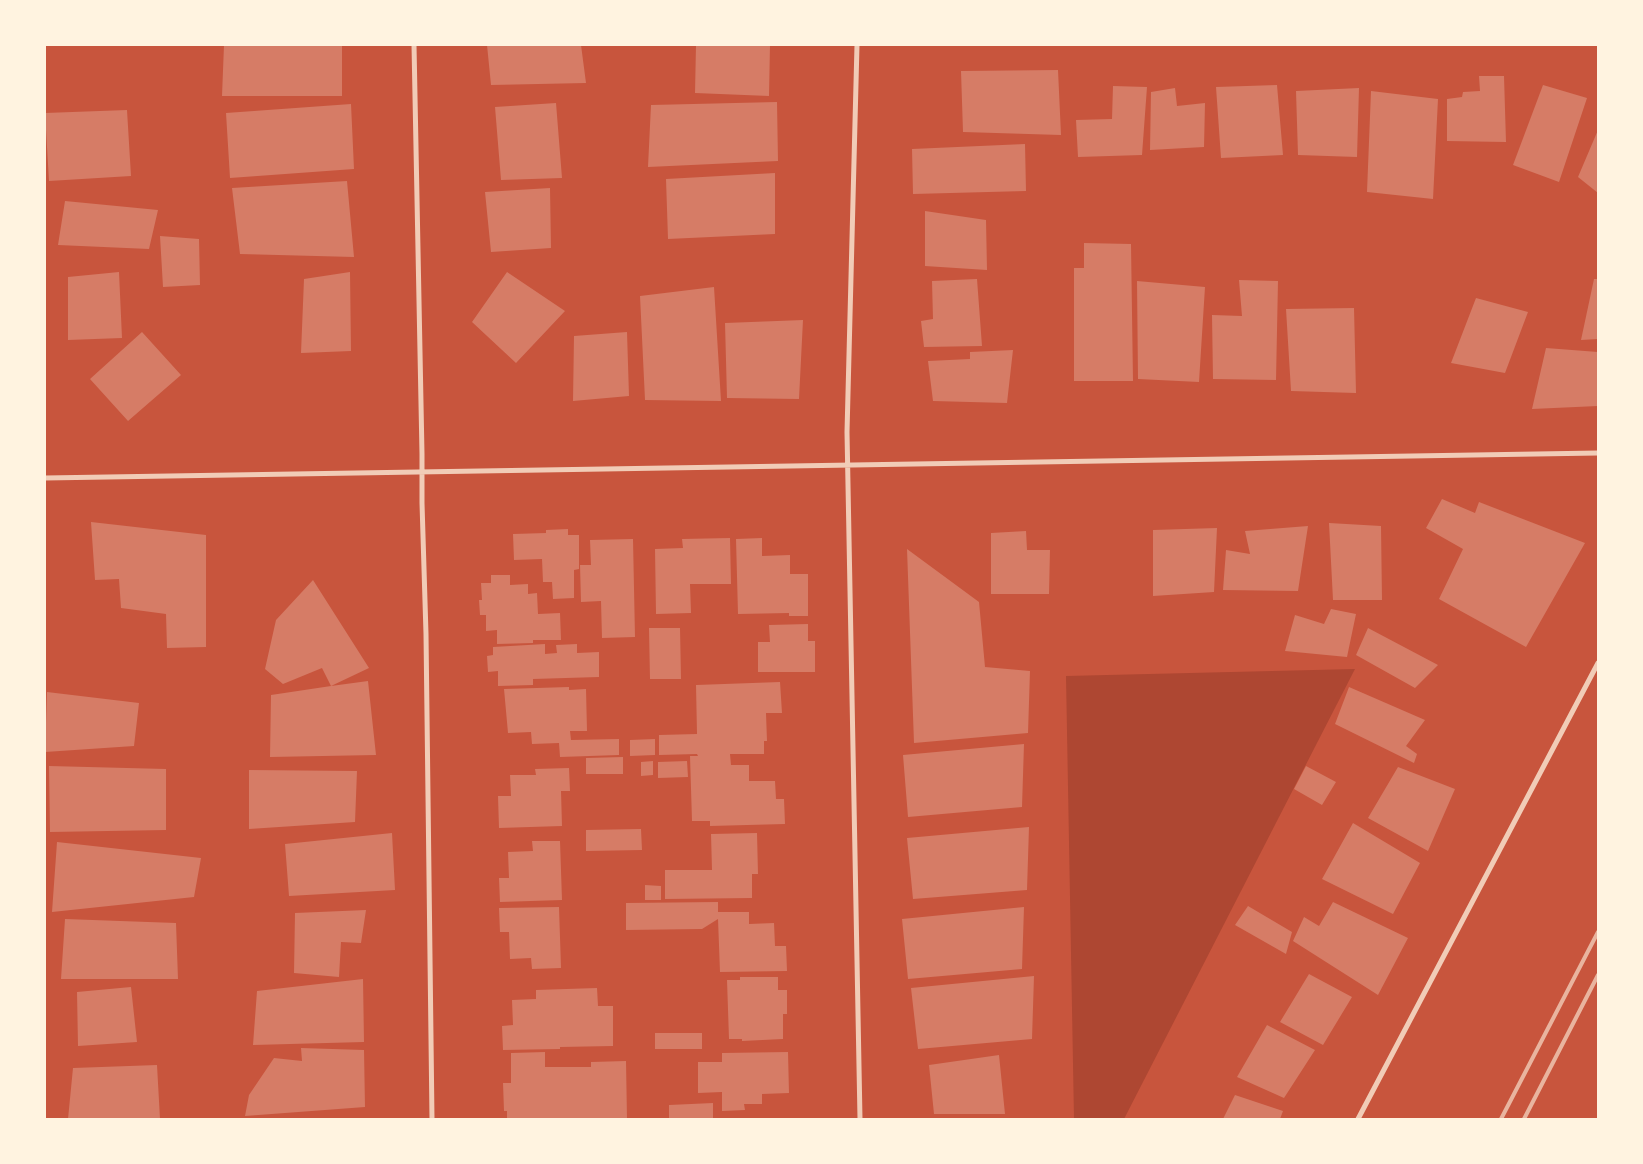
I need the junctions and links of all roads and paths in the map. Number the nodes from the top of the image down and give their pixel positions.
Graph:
1 (414, 45) edge
2 (857, 45) edge
3 (1598, 453) edge
4 (848, 465) junction
5 (422, 473) junction
6 (45, 478) edge
7 (1598, 663) edge
8 (432, 1119) edge
9 (860, 1119) edge
10 (1358, 1119) edge

1 - 5 street
2 - 4 street
3 - 4 street
4 - 5 street
4 - 9 street
5 - 6 street
5 - 8 street
7 - 10 street

